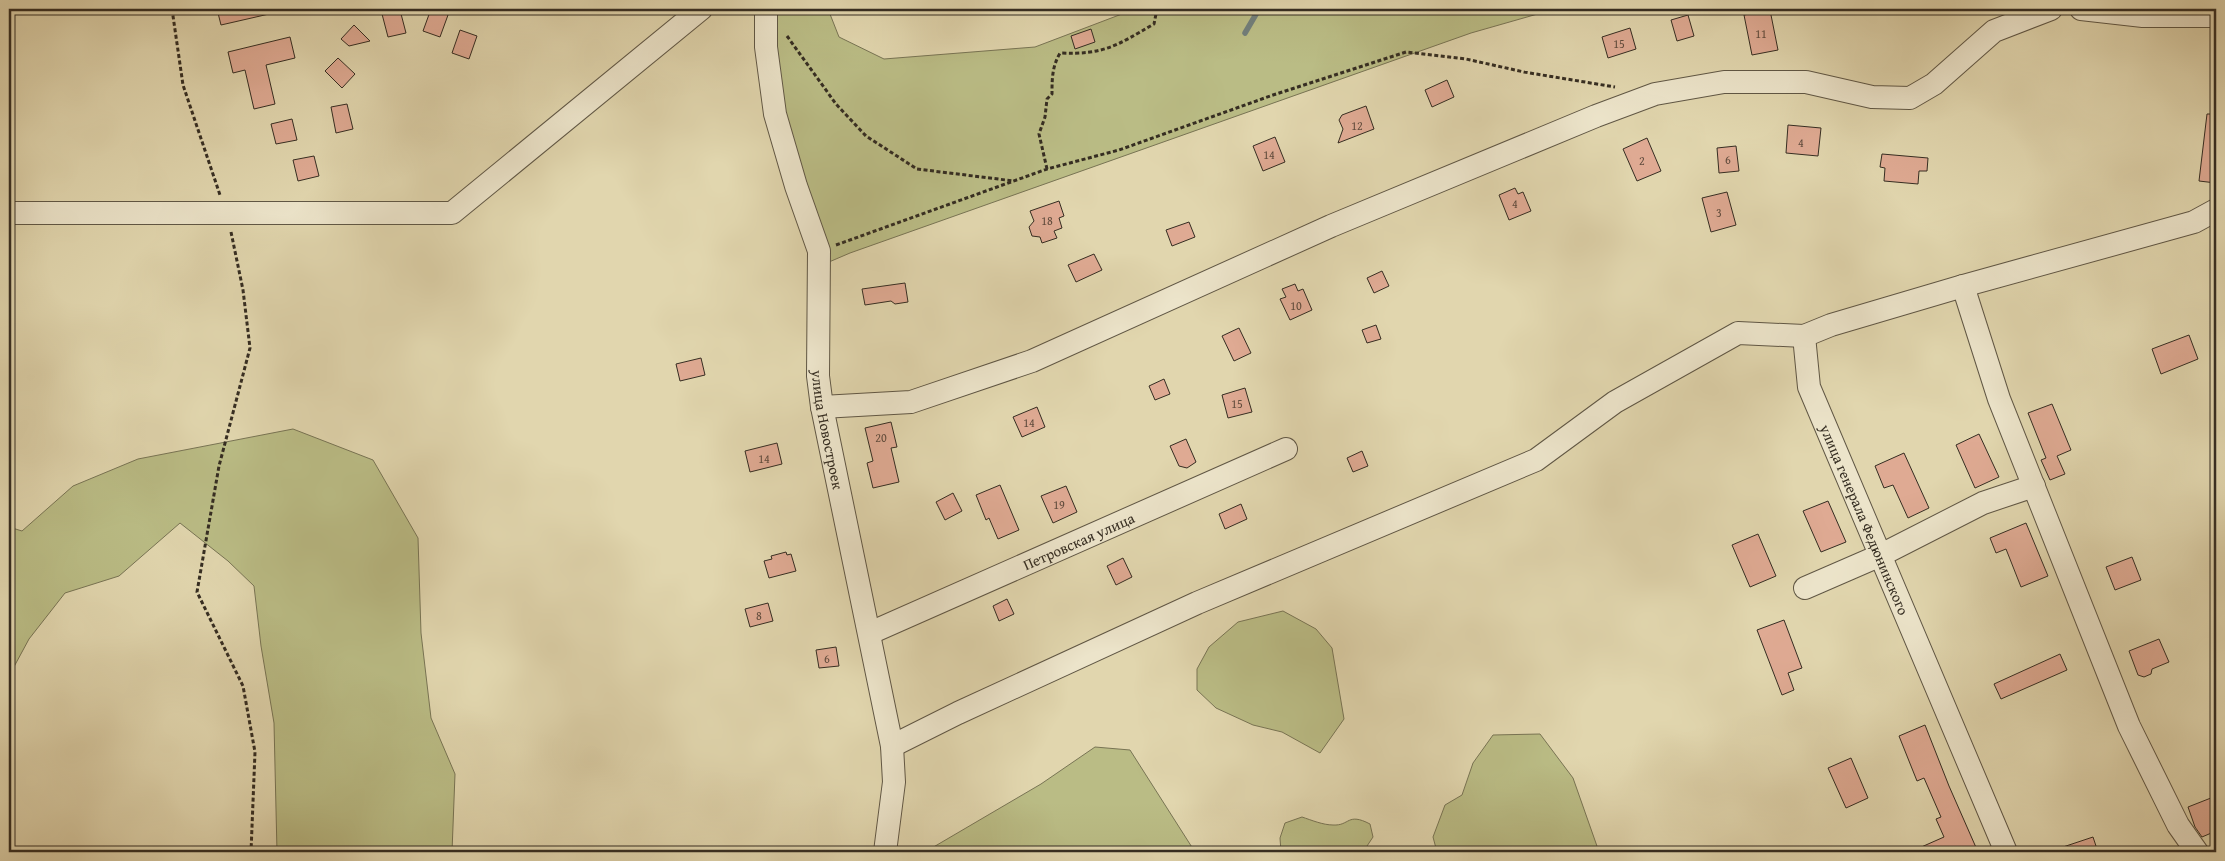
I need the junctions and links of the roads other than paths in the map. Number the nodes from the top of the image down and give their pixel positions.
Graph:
1 (701, 9) edge
2 (766, 9) edge
3 (2051, 9) edge
4 (2081, 9) edge
5 (2216, 16) edge
6 (2216, 210) edge
7 (9, 213) edge
8 (1963, 286) junction
9 (1804, 336) junction
10 (822, 407) junction
11 (1286, 449) dead end
12 (2034, 486) junction
13 (1881, 556) junction
14 (1805, 588) dead end
15 (870, 633) junction
16 (892, 746) junction
17 (885, 852) edge
18 (2006, 852) edge
19 (2197, 852) edge

1 - 7 street
2 - 10 street, улица Новостроек
3 - 10 street
4 - 5 street
6 - 8 street
8 - 9 street
8 - 12 street
9 - 13 street, улица генерала Федюнинского
9 - 16 street
10 - 15 street, улица Новостроек
11 - 15 street, Петровская улица
12 - 13 street
12 - 19 street
13 - 14 street
13 - 18 street, улица генерала Федюнинского
15 - 16 street, улица Новостроек
16 - 17 street, улица Новостроек

